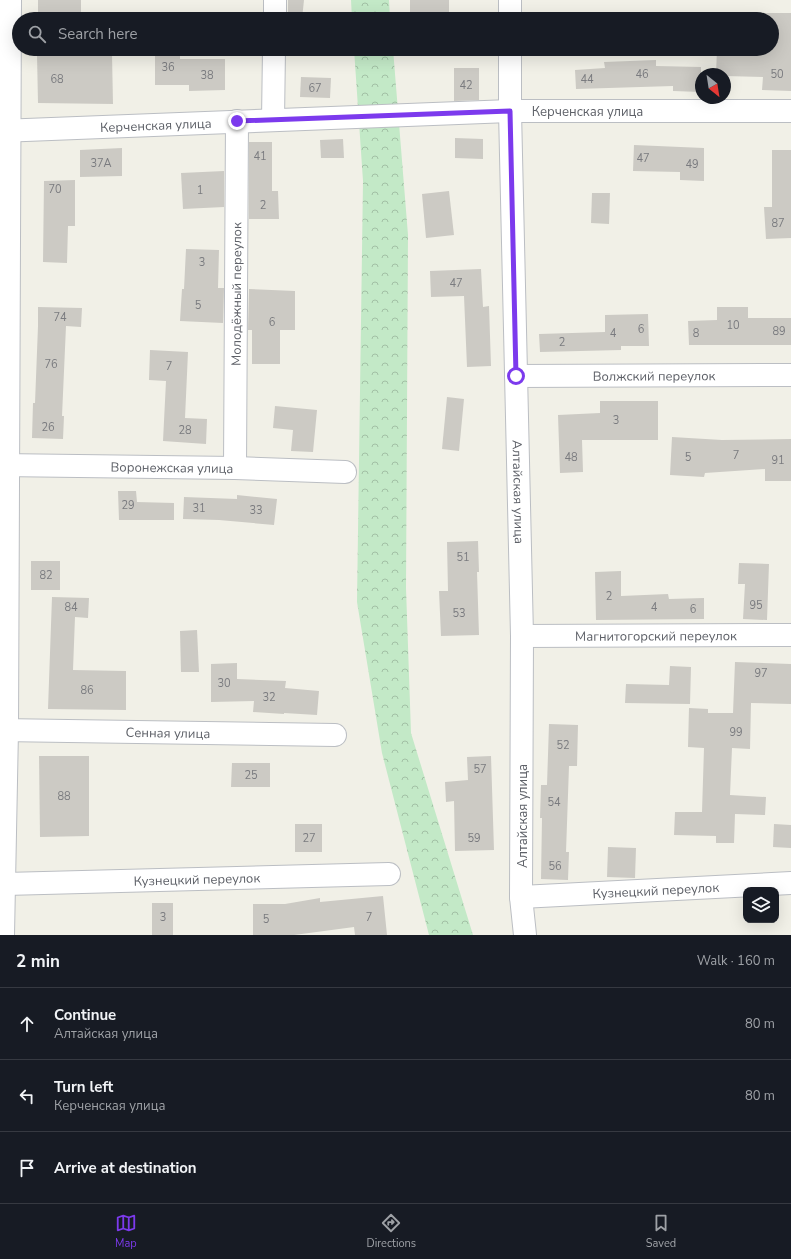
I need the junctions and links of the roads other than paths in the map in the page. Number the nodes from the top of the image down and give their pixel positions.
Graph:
1 (10, 0) edge
2 (275, 0) edge
3 (510, 0) edge
4 (275, 12) edge
5 (510, 12) edge
6 (274, 56) edge
7 (510, 56) edge
8 (510, 111) junction
9 (791, 111) edge
10 (274, 120) junction
11 (237, 121) junction
12 (5, 131) edge
13 (791, 375) edge
14 (516, 376) junction
15 (4, 465) edge
16 (235, 468) junction
17 (345, 472) dead end
18 (791, 635) edge
19 (522, 636) junction
20 (3, 730) edge
21 (335, 735) dead end
22 (389, 874) dead end
23 (791, 883) edge
24 (5, 884) junction
25 (522, 897) junction
26 (3, 935) edge
27 (525, 935) edge

1 - 12 street
2 - 4 street
3 - 5 street
6 - 10 street
7 - 8 street, Алтайская улица
8 - 9 street, Керченская улица
8 - 10 street, Керченская улица
8 - 14 street, Алтайская улица
10 - 11 street, Керченская улица
11 - 12 street, Керченская улица
11 - 16 street, Молодёжный переулок
12 - 15 street
13 - 14 street, Волжский переулок
14 - 19 street, Алтайская улица
15 - 16 street, Воронежская улица
15 - 20 street
16 - 17 street, Воронежская улица
18 - 19 street, Магнитогорский переулок
19 - 25 street, Алтайская улица
20 - 21 street, Сенная улица
20 - 24 street
22 - 24 street, Кузнецкий переулок
23 - 25 street, Кузнецкий переулок
24 - 26 street
25 - 27 street, Алтайская улица

